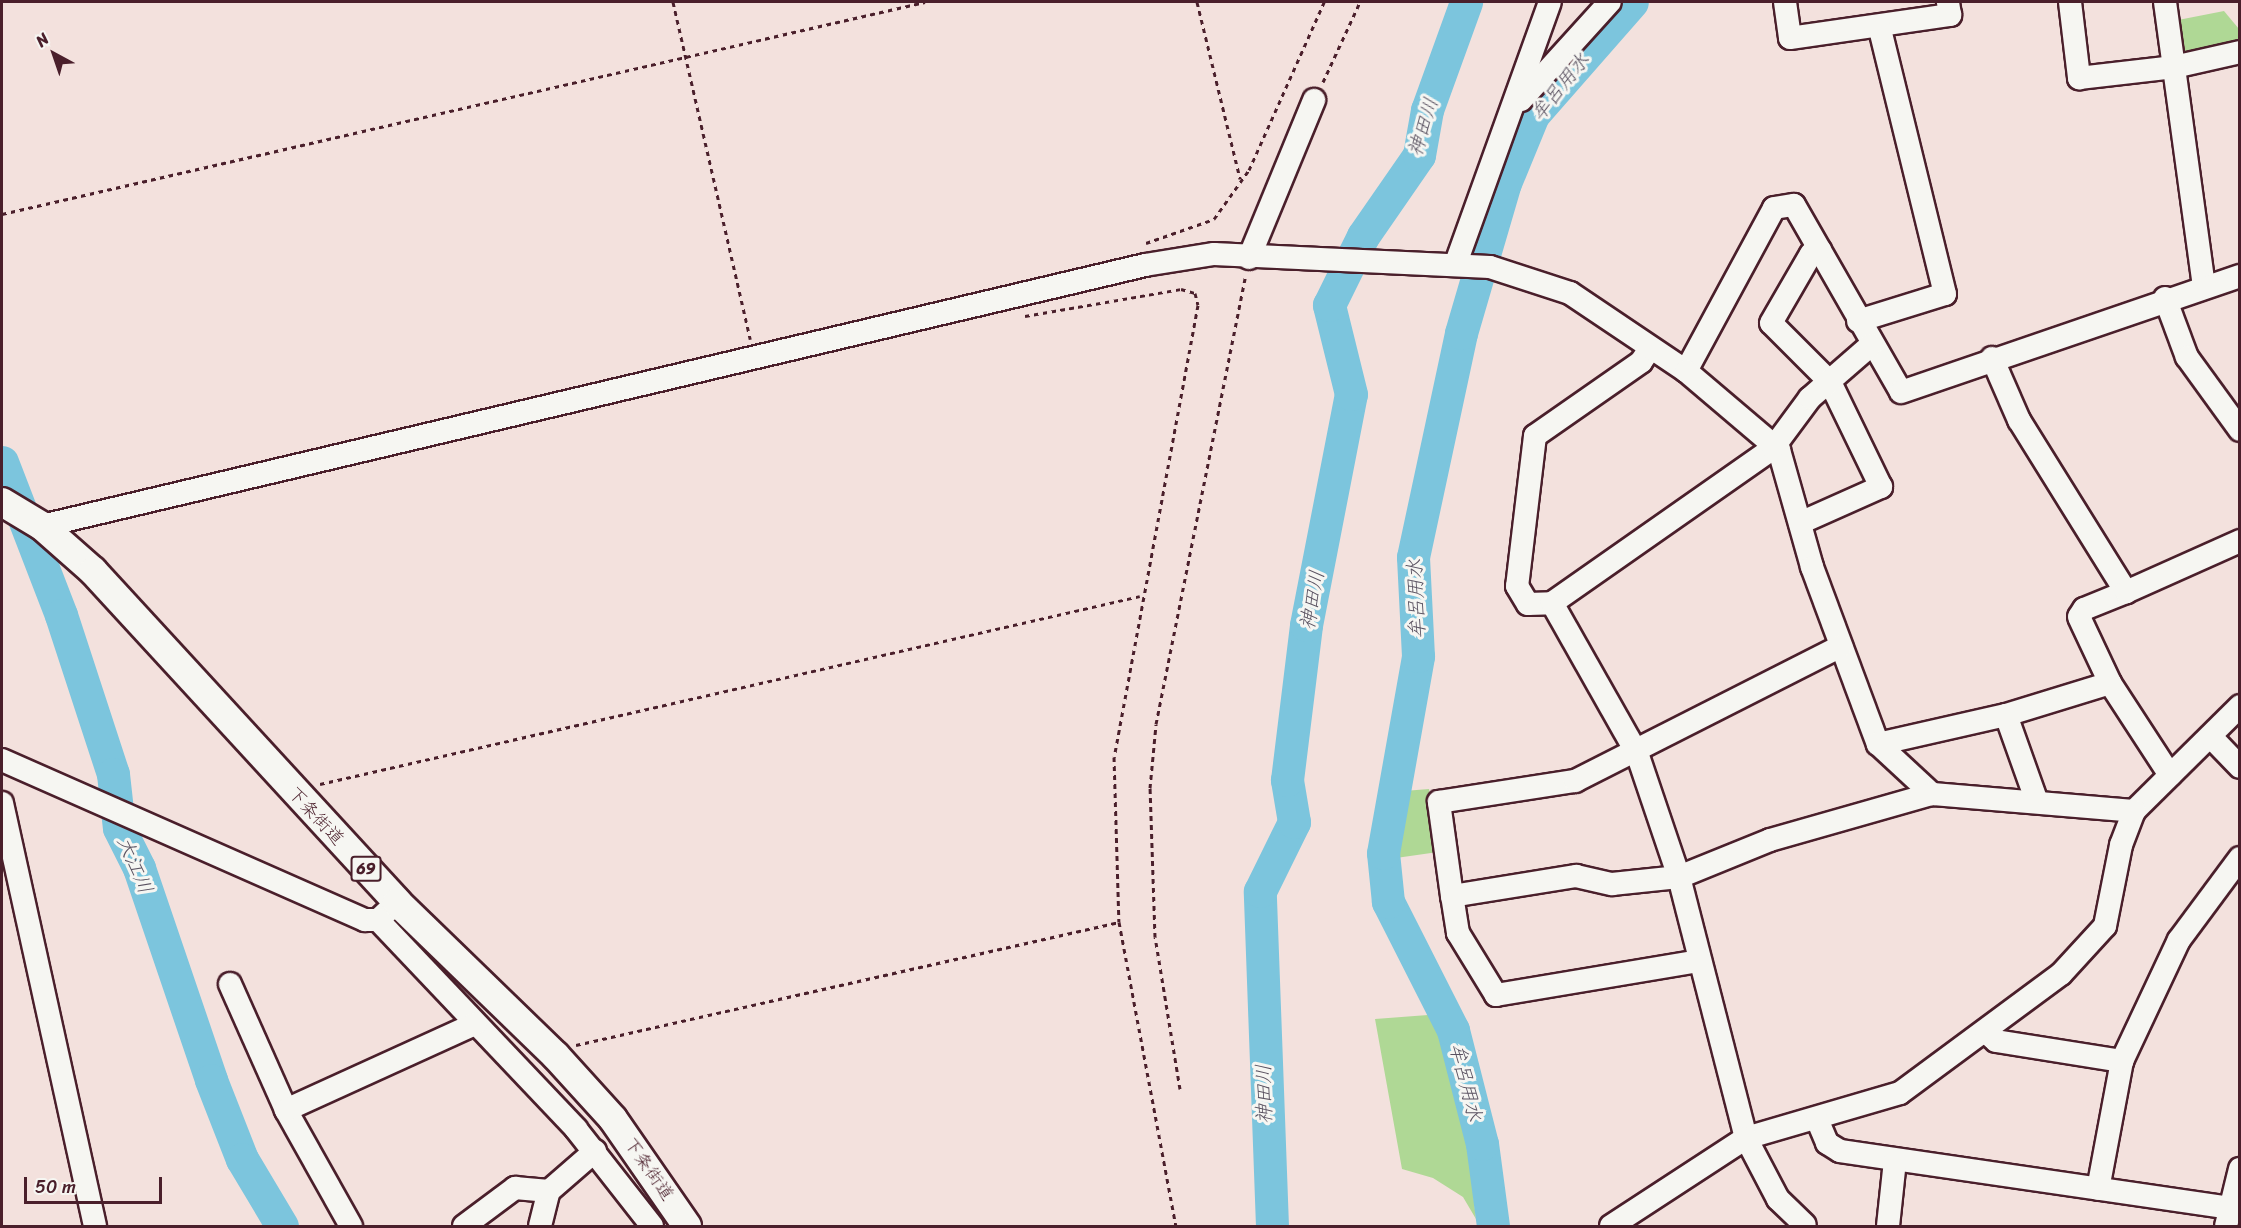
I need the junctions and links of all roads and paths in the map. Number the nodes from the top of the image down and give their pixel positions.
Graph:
1 (673, 2) edge
2 (925, 2) edge
3 (1197, 2) edge
4 (1324, 2) edge
5 (1360, 2) edge
6 (1550, 2) edge
7 (1610, 2) edge
8 (1785, 2) edge
9 (1948, 2) edge
10 (2070, 2) edge
11 (2165, 2) edge
12 (1879, 26) junction
13 (2240, 52) edge
14 (686, 57) junction
15 (2175, 67) junction
16 (1314, 100) joint
17 (1510, 108) junction
18 (1240, 179) junction
19 (2, 214) edge
20 (1135, 246) dead end
21 (1820, 250) junction
22 (1254, 258) junction
23 (1460, 263) junction
24 (2240, 276) edge
25 (2204, 287) junction
26 (2165, 298) junction
27 (1022, 316) dead end
28 (1858, 321) junction
29 (1871, 345) junction
30 (1649, 350) junction
31 (1992, 358) junction
32 (755, 361) junction
33 (1686, 371) junction
34 (1830, 382) junction
35 (2240, 430) edge
36 (1773, 448) junction
37 (2, 501) edge
38 (38, 523) junction
39 (1800, 523) junction
40 (2240, 541) edge
41 (2126, 592) junction
42 (1140, 596) junction
43 (1552, 603) junction
44 (1841, 646) junction
45 (2110, 683) junction
46 (2240, 706) edge
47 (2006, 715) junction
48 (2211, 738) junction
49 (1878, 744) junction
50 (1637, 753) junction
51 (2, 760) edge
52 (2240, 766) edge
53 (2170, 775) junction
54 (292, 791) junction
55 (1932, 794) junction
56 (2037, 802) junction
57 (2, 803) edge
58 (2134, 811) junction
59 (2240, 858) edge
60 (1679, 877) junction
61 (1452, 896) junction
62 (387, 911) junction
63 (1119, 922) junction
64 (1699, 961) junction
65 (230, 984) dead end
66 (489, 989) junction
67 (470, 1018) junction
68 (1986, 1032) junction
69 (555, 1054) junction
70 (2122, 1061) junction
71 (1180, 1089) dead end
72 (286, 1110) junction
73 (1817, 1119) junction
74 (1746, 1138) junction
75 (595, 1150) junction
76 (1896, 1160) junction
77 (2240, 1169) edge
78 (2098, 1188) junction
79 (549, 1191) junction
80 (2228, 1217) edge
81 (1805, 1225) dead end
82 (94, 1227) edge
83 (351, 1227) edge
84 (464, 1227) edge
85 (540, 1227) edge
86 (652, 1227) edge
87 (687, 1227) edge
88 (1176, 1227) edge
89 (1611, 1227) edge
90 (1888, 1227) edge

1 - 14 path
2 - 14 path
3 - 18 path
4 - 18 path
5 - 16 path
6 - 17 street
7 - 17 street
8 - 12 street
9 - 12 street
10 - 15 street
11 - 15 street
12 - 28 street
13 - 15 street
14 - 19 path
14 - 32 path
15 - 25 street
16 - 22 street
17 - 23 street
18 - 20 path
21 - 28 street
21 - 33 street
21 - 34 street
22 - 23 street
22 - 32 street
22 - 71 path
23 - 30 street
24 - 25 street
25 - 26 street
26 - 31 street
26 - 35 street
27 - 42 path
28 - 29 street
29 - 31 street
29 - 34 street
30 - 33 street
30 - 43 street
31 - 41 street
32 - 38 street
33 - 36 street
34 - 36 street
34 - 39 street
36 - 39 street
36 - 43 street
37 - 38 main road, 下条街道 / 69
38 - 54 main road, 下条街道 / 69
39 - 44 street
40 - 41 street
41 - 45 street
42 - 54 path
42 - 63 path
43 - 50 street
44 - 49 street
44 - 50 street
45 - 47 street
45 - 53 street
46 - 48 street
47 - 49 street
47 - 56 street
48 - 52 street
48 - 53 street
49 - 55 street
50 - 60 street
50 - 61 street
51 - 62 street
53 - 58 street
54 - 62 main road, 下条街道 / 69
55 - 56 street
55 - 60 street
56 - 58 street
57 - 82 street
58 - 68 street
59 - 70 street
60 - 61 street
60 - 64 street
61 - 64 street
62 - 66 main road, 下条街道 / 69
62 - 67 street
63 - 69 path
63 - 88 path
64 - 74 street
65 - 72 street
66 - 67 street
66 - 69 main road, 下条街道 / 69
67 - 72 street
67 - 75 street
68 - 70 street
68 - 73 street
69 - 87 main road, 下条街道 / 69
70 - 78 street
72 - 83 street
73 - 74 street
73 - 76 street
74 - 81 street
74 - 89 street
75 - 79 street
75 - 86 street
76 - 78 street
76 - 90 street
77 - 80 street
78 - 80 street
79 - 84 street
79 - 85 street

